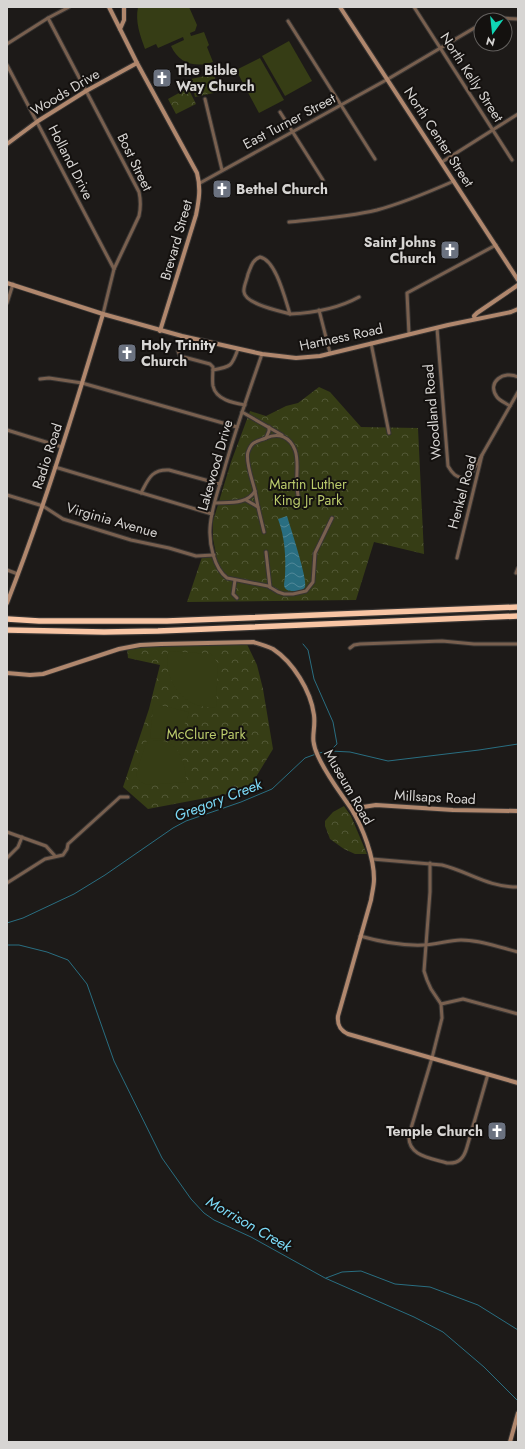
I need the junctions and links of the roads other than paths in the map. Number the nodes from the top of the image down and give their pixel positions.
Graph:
1 (69, 7) edge
2 (109, 7) edge
3 (124, 7) edge
4 (340, 7) edge
5 (414, 7) edge
6 (48, 18) junction
7 (288, 21) dead end
8 (120, 29) junction
9 (473, 29) edge
10 (7, 44) edge
11 (440, 48) junction
12 (137, 63) junction
13 (7, 65) edge
14 (388, 79) junction
15 (86, 91) junction
16 (205, 99) dead end
17 (341, 106) junction
18 (280, 112) dead end
19 (518, 114) edge
20 (38, 122) junction
21 (493, 129) junction
22 (292, 133) junction
23 (7, 144) edge
24 (375, 159) dead end
25 (512, 160) dead end
26 (442, 162) junction
27 (222, 170) junction
28 (323, 180) dead end
29 (454, 181) junction
30 (200, 183) junction
31 (289, 222) dead end
32 (496, 245) junction
33 (114, 269) junction
34 (518, 280) edge
35 (7, 283) edge
36 (13, 284) junction
37 (518, 285) edge
38 (359, 297) dead end
39 (7, 302) edge
40 (518, 309) edge
41 (319, 310) junction
42 (103, 314) junction
43 (290, 314) junction
44 (474, 319) junction
45 (436, 328) junction
46 (160, 330) junction
47 (409, 334) junction
48 (182, 336) junction
49 (371, 343) junction
50 (238, 349) junction
51 (262, 354) junction
52 (330, 354) junction
53 (213, 370) junction
54 (518, 377) edge
55 (40, 379) dead end
56 (82, 383) junction
57 (518, 392) edge
58 (245, 404) junction
59 (510, 406) junction
60 (242, 412) junction
61 (237, 427) junction
62 (269, 427) junction
63 (7, 430) edge
64 (389, 433) dead end
65 (266, 438) junction
66 (286, 438) junction
67 (62, 447) junction
68 (482, 455) junction
69 (55, 467) junction
70 (220, 484) junction
71 (255, 491) junction
72 (141, 493) junction
73 (7, 496) edge
74 (246, 500) junction
75 (299, 502) dead end
76 (214, 503) junction
77 (43, 506) junction
78 (258, 507) junction
79 (212, 514) junction
80 (332, 518) dead end
81 (264, 532) dead end
82 (266, 552) dead end
83 (214, 555) junction
84 (457, 558) dead end
85 (518, 568) edge
86 (7, 570) edge
87 (516, 573) dead end
88 (18, 574) junction
89 (235, 580) junction
90 (270, 587) junction
91 (237, 598) dead end
92 (7, 603) edge
93 (517, 607) edge
94 (518, 616) edge
95 (467, 618) junction
96 (7, 619) edge
97 (518, 620) edge
98 (7, 630) edge
99 (518, 644) edge
100 (350, 648) dead end
101 (7, 674) edge
102 (128, 797) dead end
103 (518, 811) edge
104 (354, 813) junction
105 (7, 832) edge
106 (22, 837) junction
107 (55, 856) junction
108 (7, 858) edge
109 (372, 859) junction
110 (430, 863) junction
111 (7, 883) edge
112 (518, 887) edge
113 (360, 936) junction
114 (426, 946) junction
115 (518, 952) edge
116 (441, 1004) junction
117 (518, 1014) edge
118 (432, 1058) junction
119 (488, 1074) junction
120 (518, 1083) edge
121 (518, 1413) edge
122 (510, 1442) edge

1 - 6 street
2 - 8 street, Brevard Street
3 - 8 street
4 - 14 street, North Center Street
5 - 11 street, North Kelly Street
6 - 10 street
6 - 15 street, Bost Street
7 - 17 street
8 - 12 street, Brevard Street
9 - 11 street, East Turner Street
11 - 14 street, East Turner Street
11 - 21 street, North Kelly Street
12 - 15 street, Woods Drive
12 - 30 street, Brevard Street
13 - 20 street, Holland Drive
14 - 17 street, East Turner Street
14 - 26 street, North Center Street
15 - 20 street, Woods Drive
15 - 33 street, Bost Street
16 - 27 street
17 - 22 street, East Turner Street
17 - 24 street
18 - 22 street
19 - 21 street
20 - 23 street, Woods Drive
20 - 33 street, Holland Drive
21 - 25 street, North Kelly Street
21 - 26 street
22 - 27 street, East Turner Street
22 - 28 street
26 - 29 street, North Center Street
27 - 30 street, East Turner Street
29 - 31 street
29 - 32 street, North Center Street
30 - 46 street, Brevard Street
32 - 34 street, North Center Street
32 - 47 street
33 - 42 street, Bost Street
35 - 36 street, Hartness Road
36 - 39 street
36 - 42 street, Hartness Road
37 - 44 street
38 - 41 street
40 - 44 street, Hartness Road
41 - 43 street
41 - 52 street
42 - 46 street, Hartness Road
42 - 56 street, Radio Road
43 - 43 street
44 - 45 street, Hartness Road
45 - 47 street, Hartness Road
45 - 68 street, Woodland Road
46 - 48 street, Hartness Road
47 - 49 street, Hartness Road
48 - 50 street, Hartness Road
48 - 53 street
49 - 52 street, Hartness Road
49 - 64 street
50 - 51 street, Hartness Road
50 - 53 street
51 - 52 street, Hartness Road
51 - 58 street, Lakewood Drive
53 - 58 street
54 - 59 street
55 - 56 street
56 - 61 street
56 - 67 street, Radio Road
57 - 59 street, Henkel Road
58 - 60 street, Lakewood Drive
59 - 68 street, Henkel Road
60 - 61 street, Lakewood Drive
60 - 62 street
61 - 70 street, Lakewood Drive
62 - 65 street
62 - 66 street
63 - 67 street
65 - 66 street
65 - 71 street
66 - 75 street
67 - 69 street, Radio Road
68 - 84 street, Henkel Road
69 - 72 street
69 - 77 street, Radio Road
70 - 72 street
70 - 76 street, Lakewood Drive
71 - 74 street
71 - 78 street
72 - 79 street
73 - 77 street, Virginia Avenue
74 - 76 street
74 - 78 street
76 - 79 street, Lakewood Drive
77 - 83 street, Virginia Avenue
77 - 88 street, Radio Road
78 - 81 street
79 - 83 street, Lakewood Drive
80 - 90 street
82 - 90 street
83 - 89 street, Lakewood Drive
85 - 87 street
86 - 88 street
88 - 92 street, Radio Road
89 - 90 street
89 - 91 street
93 - 96 highway
94 - 95 highway
95 - 97 highway
95 - 98 highway
99 - 100 street
101 - 104 street, Museum Road
102 - 107 street
103 - 104 street, Millsaps Road
104 - 109 street, Museum Road
105 - 106 street
106 - 107 street
106 - 108 street
107 - 111 street
109 - 110 street
109 - 113 street, Museum Road
110 - 112 street
110 - 114 street
113 - 114 street
113 - 118 street, Museum Road
114 - 115 street
114 - 116 street
116 - 117 street
116 - 118 street
118 - 119 street, Museum Road
118 - 119 street
119 - 120 street, Museum Road
121 - 122 street

